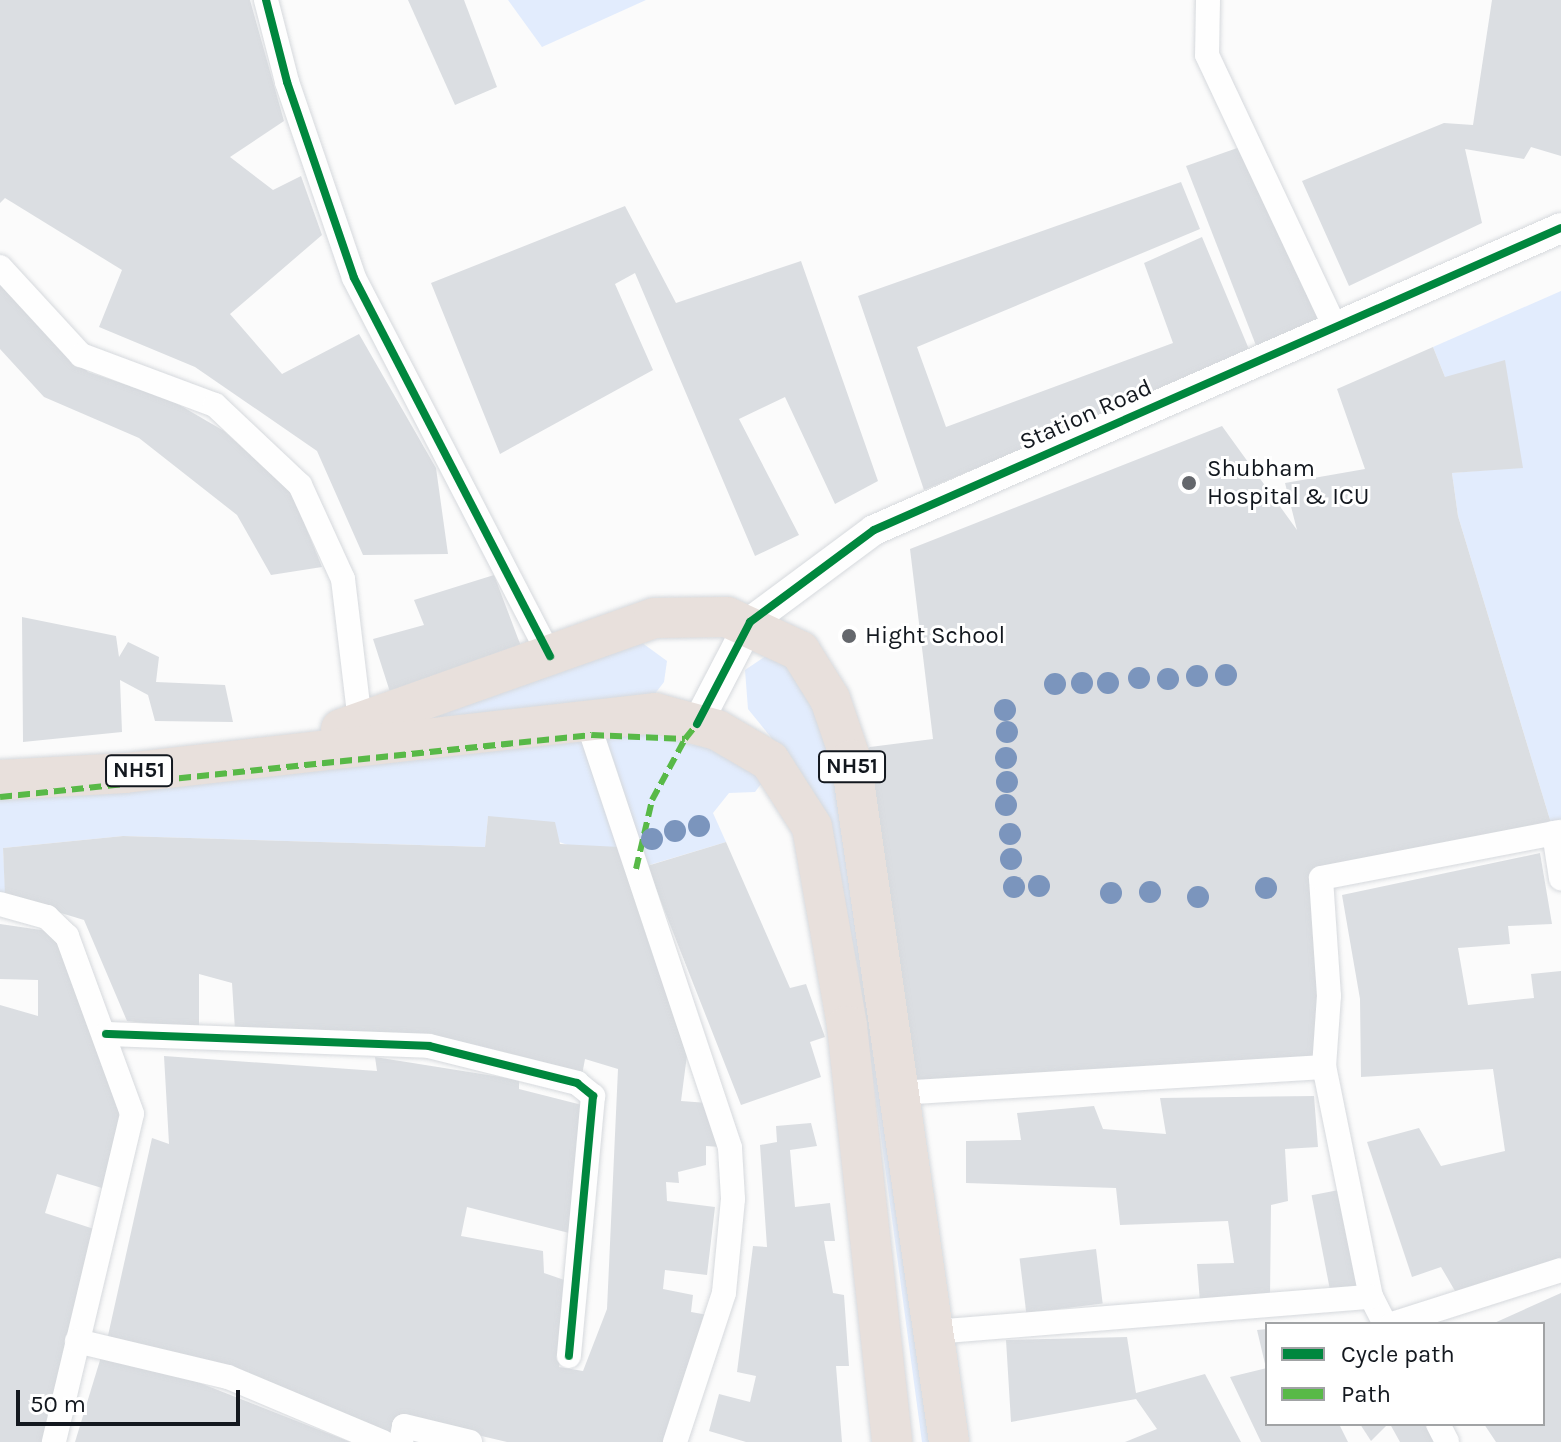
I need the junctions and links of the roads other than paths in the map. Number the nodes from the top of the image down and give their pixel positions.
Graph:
1 (266, 0) edge
2 (1208, 0) edge
3 (1561, 228) edge
4 (0, 267) edge
5 (1335, 327) junction
6 (750, 622) junction
7 (550, 656) junction
8 (586, 717) junction
9 (360, 722) junction
10 (697, 724) junction
11 (278, 753) junction
12 (0, 780) edge
13 (1557, 832) edge
14 (1561, 878) edge
15 (0, 904) edge
16 (106, 1034) junction
17 (1324, 1067) junction
18 (898, 1093) junction
19 (1561, 1270) edge
20 (1371, 1297) junction
21 (1384, 1322) edge
22 (1398, 1322) edge
23 (933, 1332) junction
24 (77, 1341) junction
25 (569, 1356) dead end
26 (54, 1442) edge
27 (383, 1442) edge
28 (401, 1442) edge
29 (470, 1442) edge
30 (675, 1442) edge
31 (892, 1442) edge
32 (949, 1442) edge

1 - 7 street
2 - 5 street
3 - 5 street, Station Road
4 - 9 street
5 - 6 street, Station Road
6 - 7 highway, NH51
6 - 10 street, Station Road
6 - 18 highway, NH51
7 - 9 highway, NH51
8 - 10 highway, NH51
8 - 11 highway, NH51
8 - 30 street
9 - 11 highway, NH51
10 - 31 highway, NH51
11 - 12 highway, NH51
13 - 14 street
13 - 17 street
15 - 16 street
16 - 24 street
16 - 25 street
17 - 18 street
17 - 20 street
18 - 23 highway, NH51
19 - 22 street
20 - 21 street
20 - 23 street
23 - 32 highway, NH51
24 - 26 street
24 - 27 street
28 - 29 street

